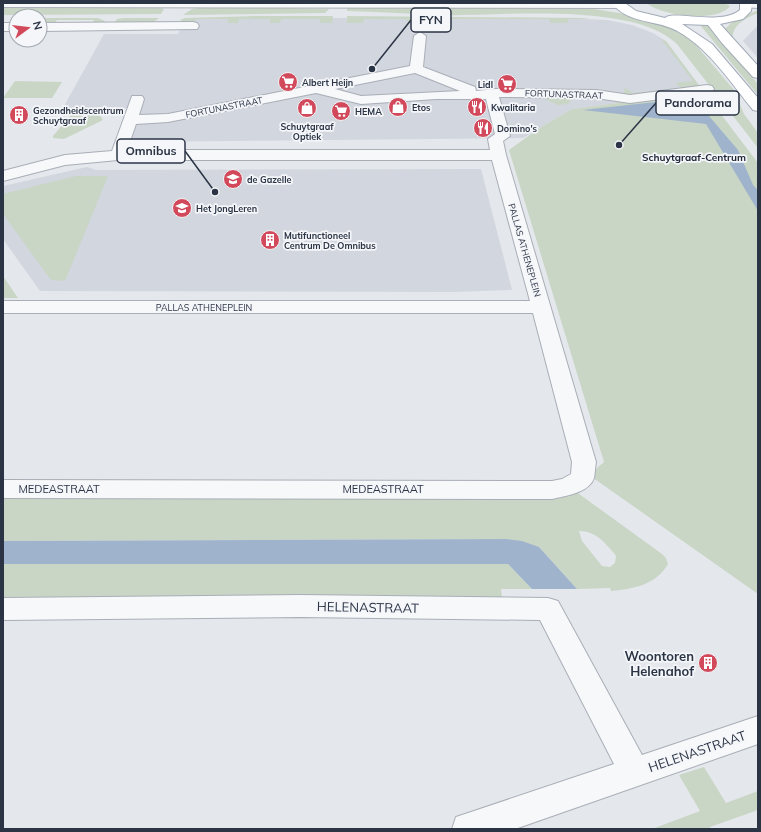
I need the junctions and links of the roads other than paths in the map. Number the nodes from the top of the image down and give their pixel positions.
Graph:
1 (3, 4) edge
2 (177, 4) edge
3 (751, 4) edge
4 (625, 5) edge
5 (754, 18) dead end
6 (712, 22) junction
7 (681, 23) junction
8 (193, 26) dead end
9 (48, 27) edge
10 (167, 30) junction
11 (420, 36) dead end
12 (745, 59) junction
13 (416, 69) junction
14 (758, 74) edge
15 (707, 89) dead end
16 (318, 90) junction
17 (487, 95) junction
18 (137, 99) dead end
19 (758, 107) edge
20 (130, 120) junction
21 (497, 147) junction
22 (118, 155) junction
23 (3, 176) edge
24 (26, 300) junction
25 (3, 306) edge
26 (541, 307) junction
27 (16, 325) dead end
28 (3, 489) edge
29 (3, 609) edge
30 (758, 730) edge
31 (635, 772) junction
32 (468, 829) edge

1 - 2 street
2 - 4 street
2 - 10 street
3 - 6 main road
4 - 7 main road
5 - 12 main road
6 - 7 main road
6 - 12 main road
7 - 19 main road
8 - 10 street
9 - 10 street
11 - 13 street
12 - 14 main road
13 - 16 street, FORTUNASTRAAT
13 - 17 street, FORTUNASTRAAT
15 - 17 street, FORTUNASTRAAT
16 - 17 street, FORTUNASTRAAT
16 - 20 street, FORTUNASTRAAT
17 - 21 street
18 - 20 street
20 - 22 street
21 - 22 street
21 - 26 street, PALLAS ATHENEPLEIN
22 - 23 street
24 - 25 street, PALLAS ATHENEPLEIN
24 - 26 street, PALLAS ATHENEPLEIN
24 - 27 street
26 - 28 street, MEDEASTRAAT
29 - 31 street, HELENASTRAAT
30 - 31 street, HELENASTRAAT
31 - 32 street, HELENASTRAAT

